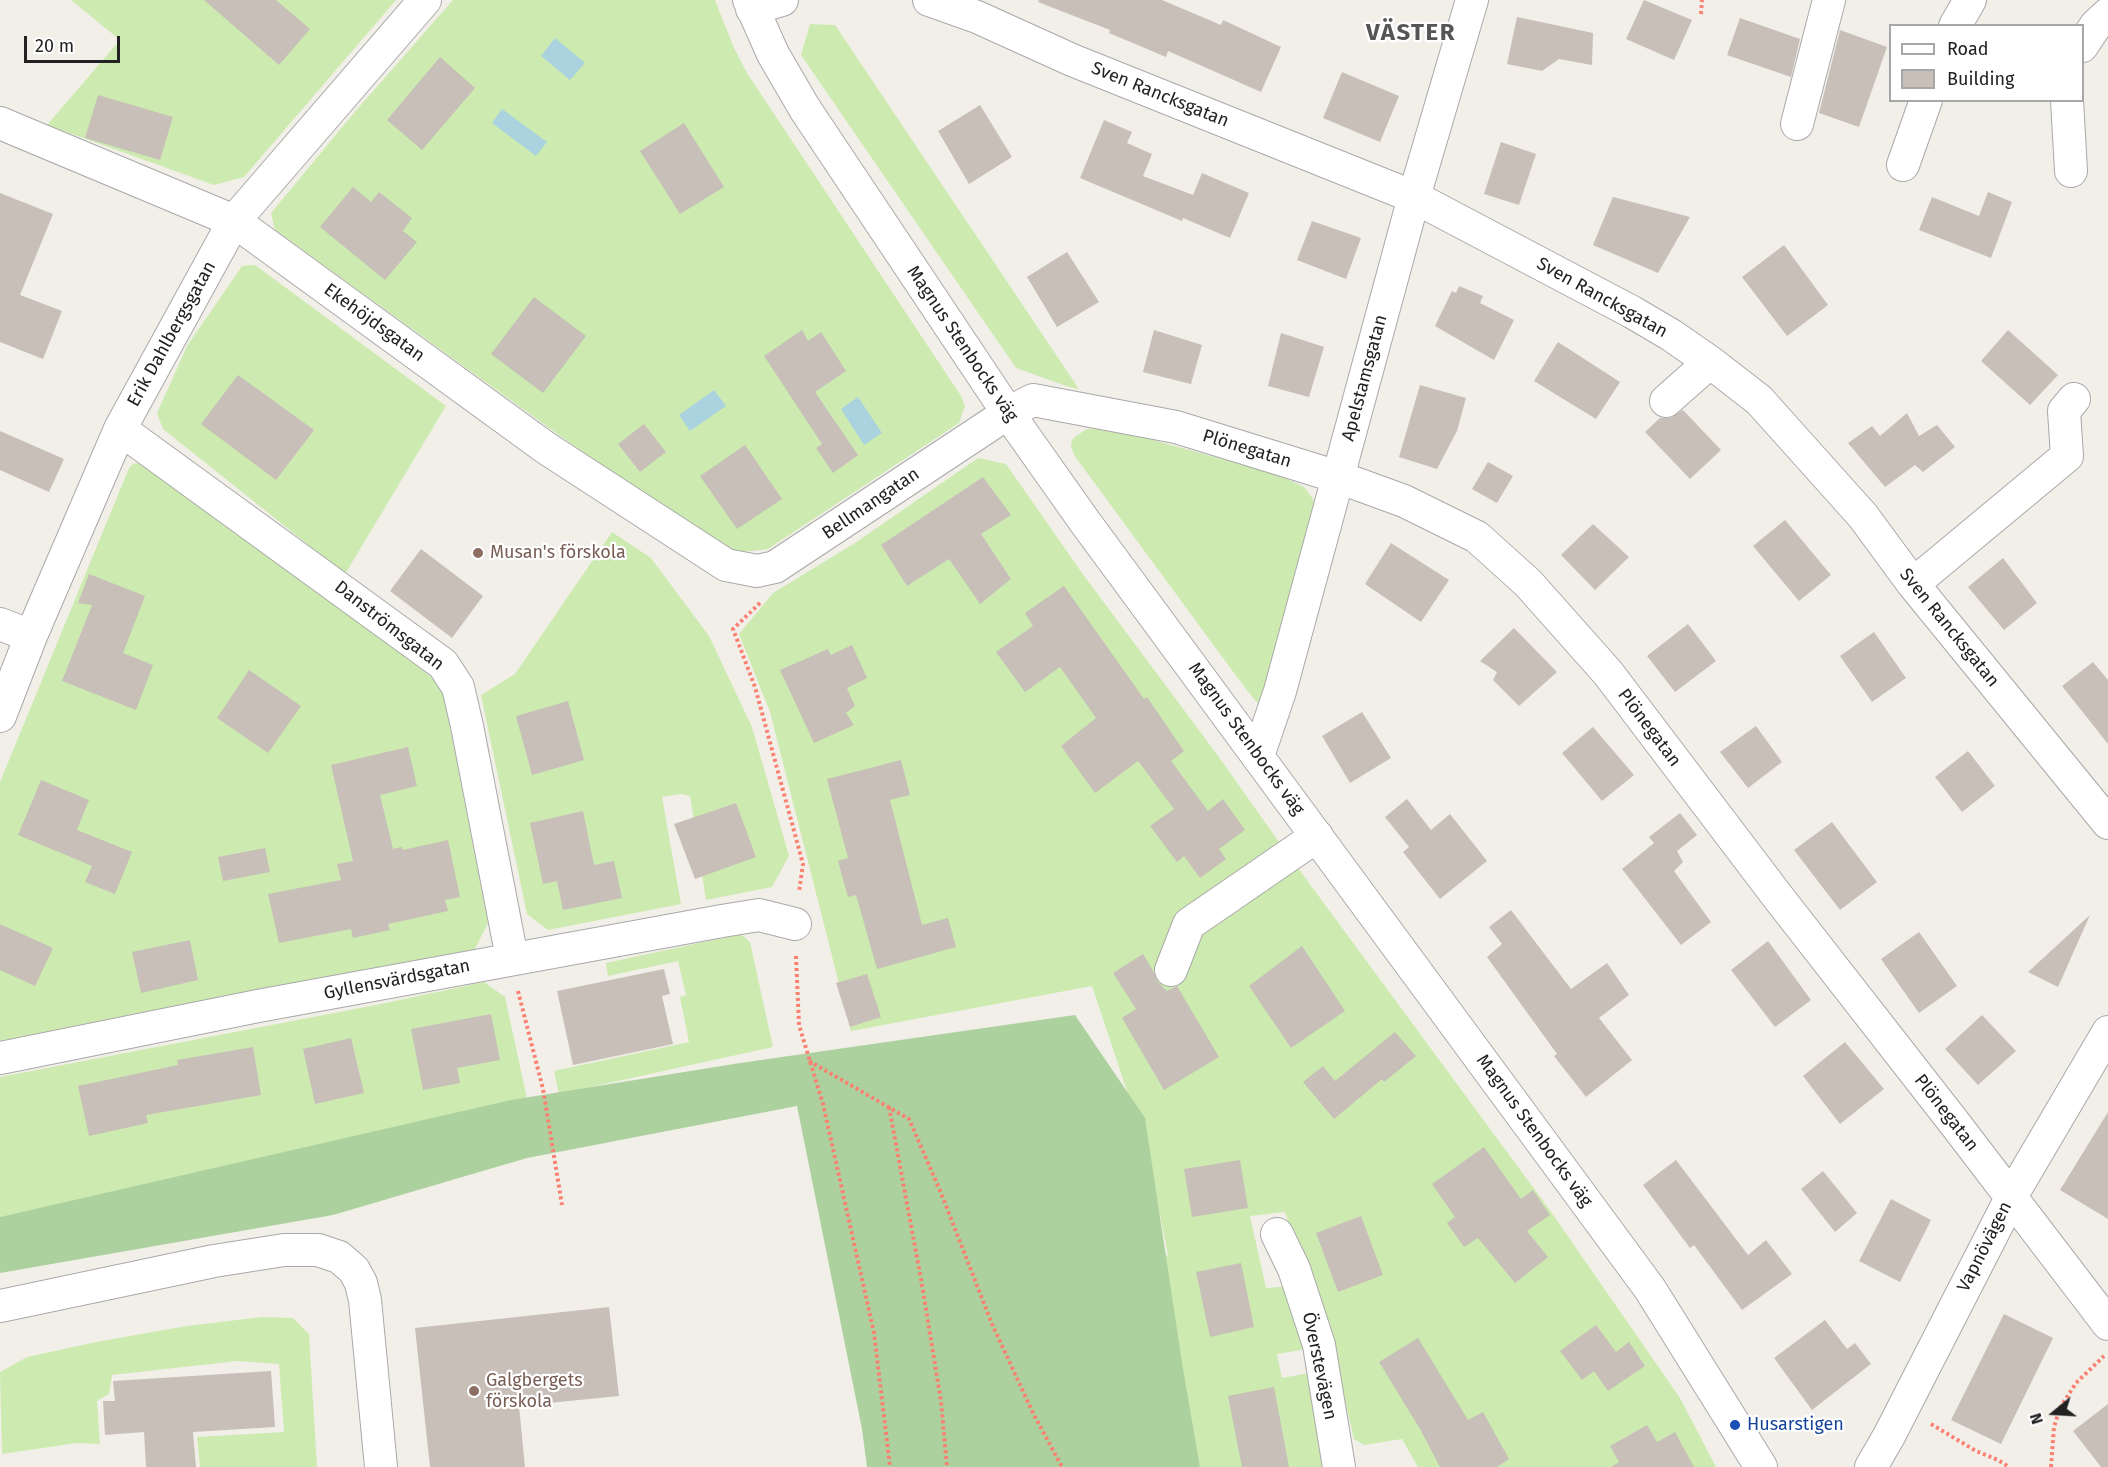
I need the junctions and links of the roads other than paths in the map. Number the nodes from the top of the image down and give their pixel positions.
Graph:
1 (425, 0) edge
2 (782, 0) edge
3 (928, 0) edge
4 (1472, 0) edge
5 (1829, 0) edge
6 (1970, 0) edge
7 (751, 4) edge
8 (2108, 14) edge
9 (1957, 24) edge
10 (2084, 43) edge
11 (1925, 102) edge
12 (2067, 102) edge
13 (0, 123) edge
14 (1797, 124) dead end
15 (1903, 165) dead end
16 (2071, 171) dead end
17 (1413, 197) junction
18 (234, 221) junction
19 (1710, 362) junction
20 (2074, 399) dead end
21 (1666, 401) dead end
22 (1008, 413) junction
23 (120, 429) junction
24 (1338, 477) junction
25 (726, 565) joint
26 (1913, 584) junction
27 (0, 624) edge
28 (31, 636) junction
29 (0, 716) edge
30 (1258, 756) junction
31 (2108, 823) edge
32 (1317, 836) junction
33 (795, 924) road end
34 (512, 958) junction
35 (1171, 970) dead end
36 (2108, 1032) edge
37 (0, 1058) edge
38 (2011, 1198) junction
39 (1277, 1234) dead end
40 (0, 1306) edge
41 (2107, 1339) edge
42 (381, 1467) edge
43 (1339, 1467) edge
44 (1761, 1467) edge
45 (1871, 1467) edge

1 - 18 street, Erik Dahlbergsgatan
2 - 7 street
3 - 17 street, Sven Rancksgatan
4 - 17 street, Apelstamsgatan
5 - 14 street
6 - 9 street
7 - 22 street, Magnus Stenbocks väg
8 - 10 street
11 - 15 street
12 - 16 street
13 - 18 street, Ekehöjdsgatan
17 - 19 street, Sven Rancksgatan
17 - 24 street, Apelstamsgatan
18 - 23 street, Erik Dahlbergsgatan
18 - 25 street, Ekehöjdsgatan
19 - 21 street
19 - 26 street, Sven Rancksgatan
20 - 26 street
22 - 24 street, Plönegatan
22 - 25 street, Bellmangatan
22 - 30 street, Magnus Stenbocks väg
23 - 28 street, Erik Dahlbergsgatan
23 - 34 street, Danströmsgatan
24 - 30 street, Apelstamsgatan
24 - 38 street, Plönegatan
26 - 31 street, Sven Rancksgatan
27 - 28 street
28 - 29 street, Erik Dahlbergsgatan
30 - 32 street, Magnus Stenbocks väg
32 - 35 street
32 - 44 street, Magnus Stenbocks väg
33 - 34 street, Gyllensvärdsgatan
34 - 37 street, Gyllensvärdsgatan
36 - 38 street, Vapnövägen
38 - 41 street, Plönegatan
38 - 45 street, Vapnövägen
39 - 43 street, Överstevägen
40 - 42 street

